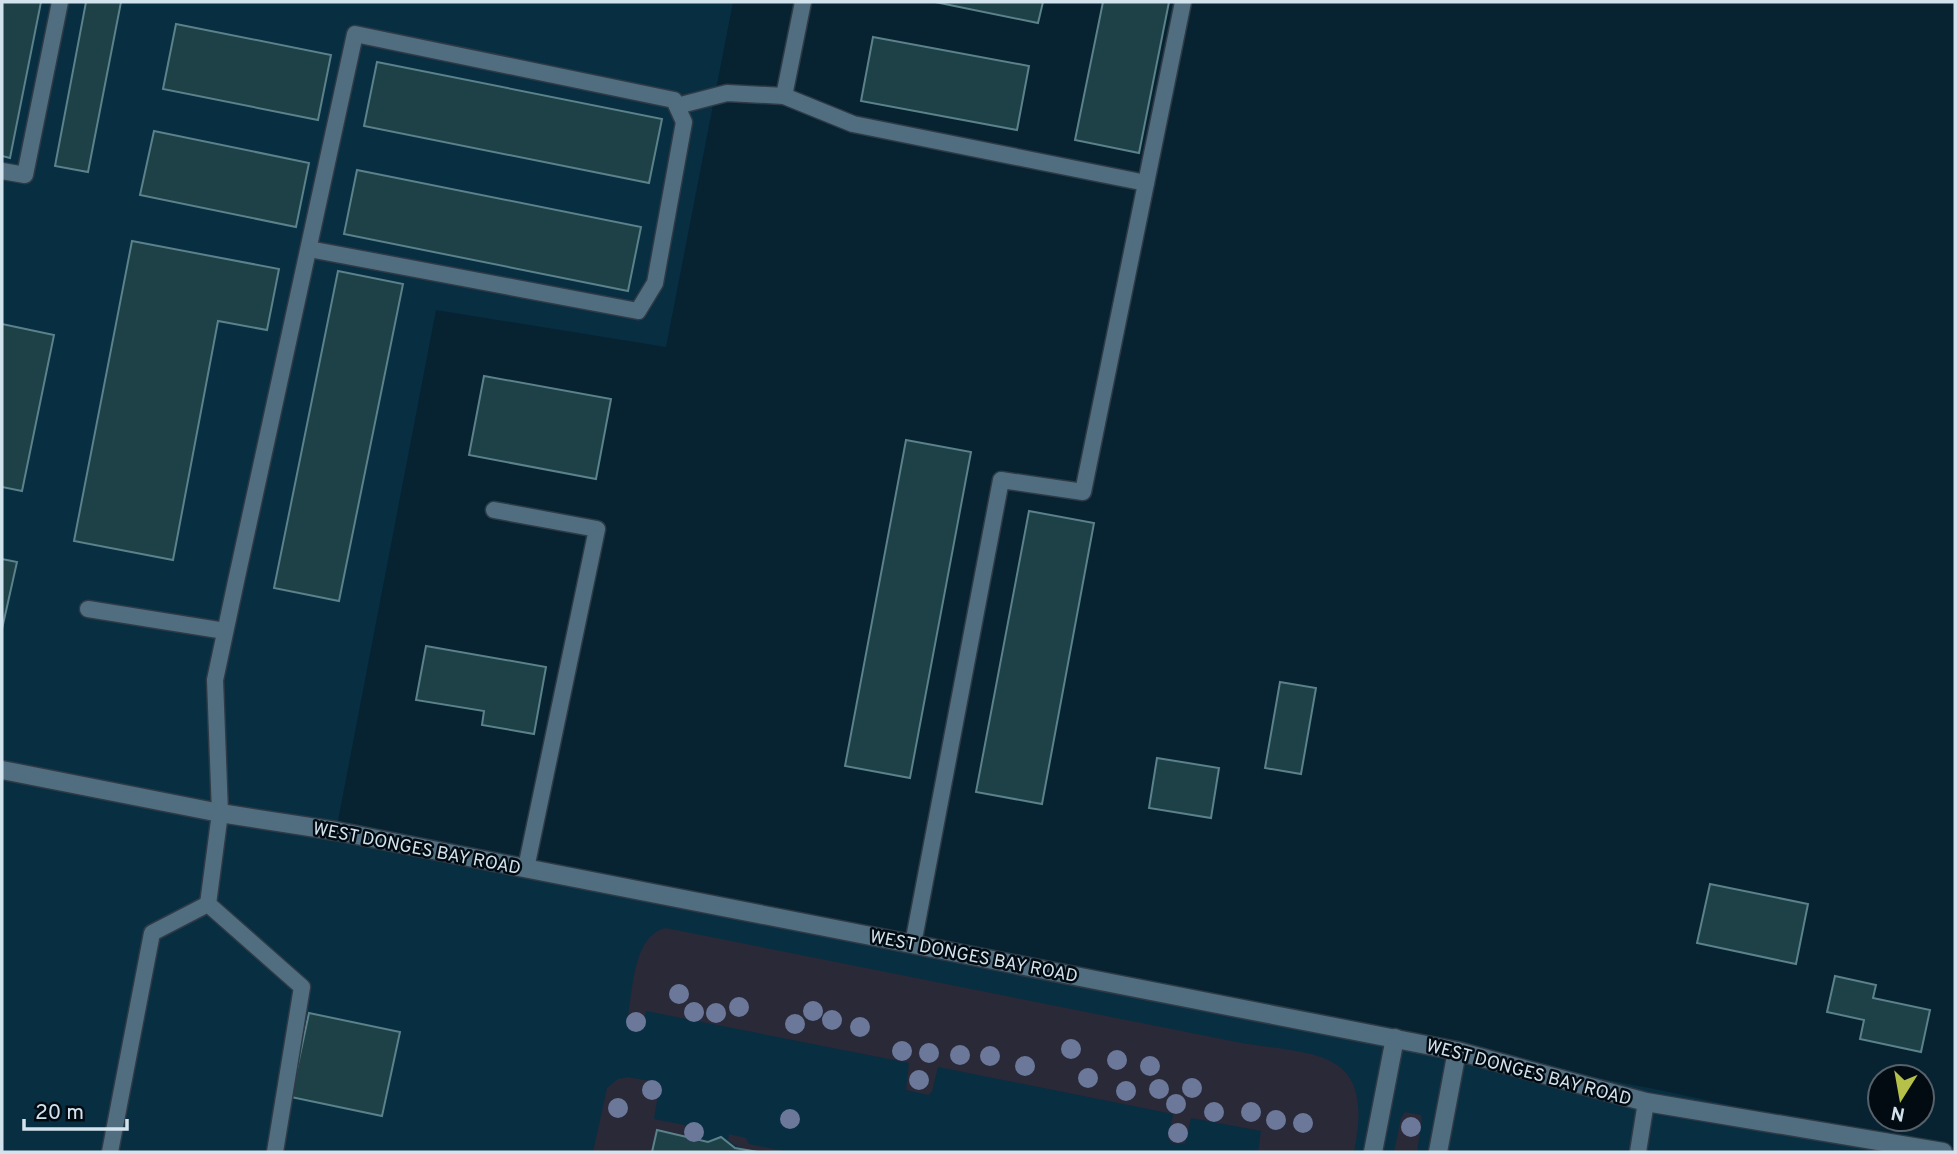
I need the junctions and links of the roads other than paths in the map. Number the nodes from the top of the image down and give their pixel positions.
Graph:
1 (60, 2) edge
2 (803, 2) edge
3 (1183, 2) edge
4 (784, 96) junction
5 (677, 106) junction
6 (2, 171) edge
7 (1146, 183) junction
8 (309, 249) junction
9 (494, 510) dead end
10 (88, 609) dead end
11 (225, 631) junction
12 (2, 770) edge
13 (220, 813) junction
14 (526, 869) junction
15 (208, 904) junction
16 (913, 944) junction
17 (1395, 1038) junction
18 (1457, 1051) junction
19 (1646, 1102) junction
20 (110, 1152) edge
21 (275, 1152) edge
22 (1373, 1152) edge
23 (1438, 1152) edge
24 (1638, 1152) edge
25 (1943, 1152) edge

1 - 6 lane
2 - 4 lane
3 - 7 lane
4 - 5 lane
4 - 7 lane
5 - 8 lane
5 - 8 lane
7 - 16 lane
8 - 11 lane
9 - 14 lane
10 - 11 lane
11 - 13 lane
12 - 13 street, WEST DONGES BAY ROAD
13 - 14 street, WEST DONGES BAY ROAD
13 - 15 lane
14 - 16 street, WEST DONGES BAY ROAD
15 - 20 lane
15 - 21 lane
16 - 17 street, WEST DONGES BAY ROAD
17 - 18 street, WEST DONGES BAY ROAD
17 - 22 street
18 - 19 street, WEST DONGES BAY ROAD
18 - 23 street
19 - 24 lane
19 - 25 street, WEST DONGES BAY ROAD

